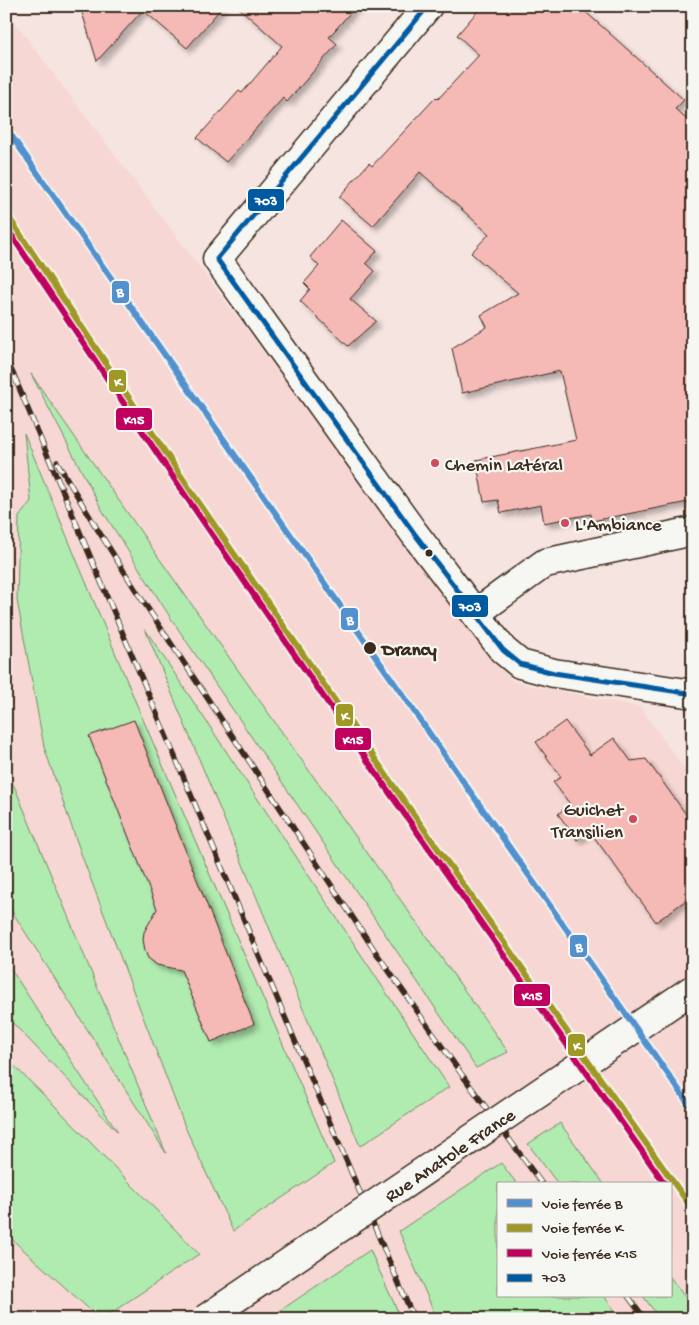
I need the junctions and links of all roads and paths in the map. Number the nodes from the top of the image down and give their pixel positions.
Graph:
1 (428, 6) edge
2 (693, 531) edge
3 (476, 613) junction
4 (693, 694) edge
5 (693, 988) edge
6 (205, 1319) edge

1 - 3 street
2 - 3 street
3 - 4 street
5 - 6 street, Rue Anatole France, bridge

